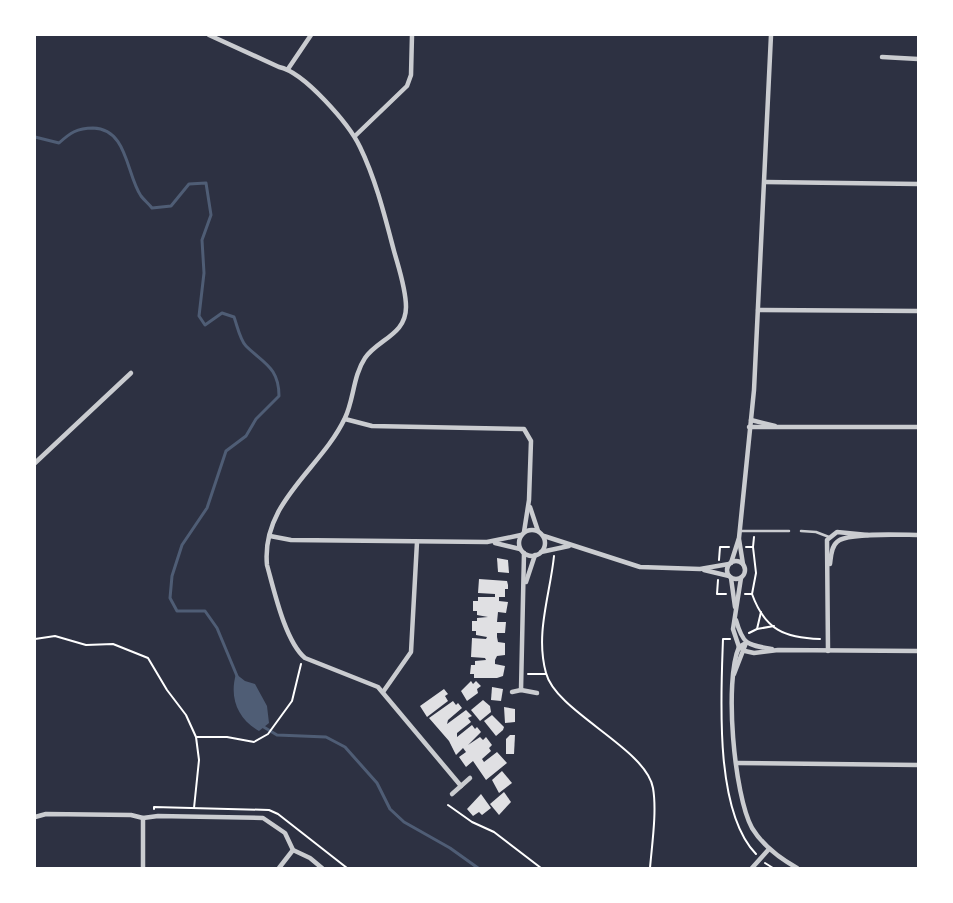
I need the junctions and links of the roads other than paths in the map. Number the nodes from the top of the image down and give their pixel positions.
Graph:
1 (209, 35) edge
2 (311, 35) edge
3 (412, 35) edge
4 (771, 35) edge
5 (882, 57) dead end
6 (918, 59) edge
7 (288, 69) junction
8 (355, 136) junction
9 (765, 182) junction
10 (918, 184) edge
11 (758, 310) junction
12 (918, 311) edge
13 (131, 373) dead end
14 (345, 419) junction
15 (751, 420) junction
16 (777, 426) junction
17 (750, 427) junction
18 (918, 427) edge
19 (35, 463) edge
20 (529, 500) junction
21 (538, 531) junction
22 (789, 531) dead end
23 (801, 531) dead end
24 (739, 532) junction
25 (523, 534) junction
26 (868, 535) junction
27 (918, 535) edge
28 (270, 536) junction
29 (544, 536) junction
30 (829, 537) junction
31 (739, 538) junction
32 (417, 542) junction
33 (490, 542) junction
34 (571, 545) junction
35 (520, 549) junction
36 (542, 552) junction
37 (524, 553) junction
38 (535, 556) junction
39 (730, 563) junction
40 (743, 564) junction
41 (700, 569) junction
42 (829, 569) junction
43 (730, 577) junction
44 (741, 578) junction
45 (525, 585) junction
46 (736, 594) junction
47 (735, 618) junction
48 (746, 643) junction
49 (739, 647) junction
50 (778, 650) junction
51 (745, 651) junction
52 (828, 651) junction
53 (918, 651) edge
54 (733, 678) junction
55 (521, 690) junction
56 (383, 692) junction
57 (512, 692) dead end
58 (537, 693) dead end
59 (737, 763) junction
60 (918, 765) edge
61 (470, 778) dead end
62 (461, 786) junction
63 (452, 794) dead end
64 (35, 816) edge
65 (143, 818) junction
66 (769, 849) junction
67 (293, 850) junction
68 (143, 868) edge
69 (279, 868) edge
70 (322, 868) edge
71 (752, 868) edge
72 (797, 868) edge

1 - 7 street
2 - 7 street
3 - 8 street
4 - 9 street
5 - 6 street
7 - 8 street
8 - 14 street
9 - 10 street
9 - 11 street
11 - 12 street
11 - 15 street
13 - 19 street
14 - 20 street
14 - 28 street
15 - 16 street
15 - 17 street
16 - 17 street
16 - 18 street
17 - 24 street
20 - 21 street
20 - 25 street
21 - 25 street
21 - 29 street
22 - 24 lane
23 - 30 lane
24 - 31 street
25 - 33 street
25 - 35 street
26 - 27 street
26 - 30 street
26 - 42 street
28 - 32 street
28 - 56 street
29 - 34 street
29 - 36 street
30 - 42 street
31 - 39 street
31 - 40 street
32 - 33 street
32 - 56 street
33 - 35 street
34 - 36 street
34 - 41 street
35 - 37 street
36 - 38 street
37 - 38 street
37 - 45 street
38 - 45 street
39 - 40 street
39 - 41 street
39 - 43 street
40 - 44 street
41 - 43 street
42 - 52 street
43 - 44 street
43 - 46 street
44 - 46 street
45 - 55 street
46 - 47 street
47 - 48 street
47 - 49 street
48 - 49 street
48 - 50 street
48 - 51 street
49 - 51 street
49 - 54 street
50 - 51 street
50 - 52 street
51 - 54 street
52 - 53 street
54 - 59 street
55 - 57 street
55 - 58 street
56 - 62 street
59 - 60 street
59 - 66 street
61 - 62 street
62 - 63 street
64 - 65 street
65 - 67 street
65 - 68 street
66 - 71 street
66 - 72 street
67 - 69 street
67 - 70 street

